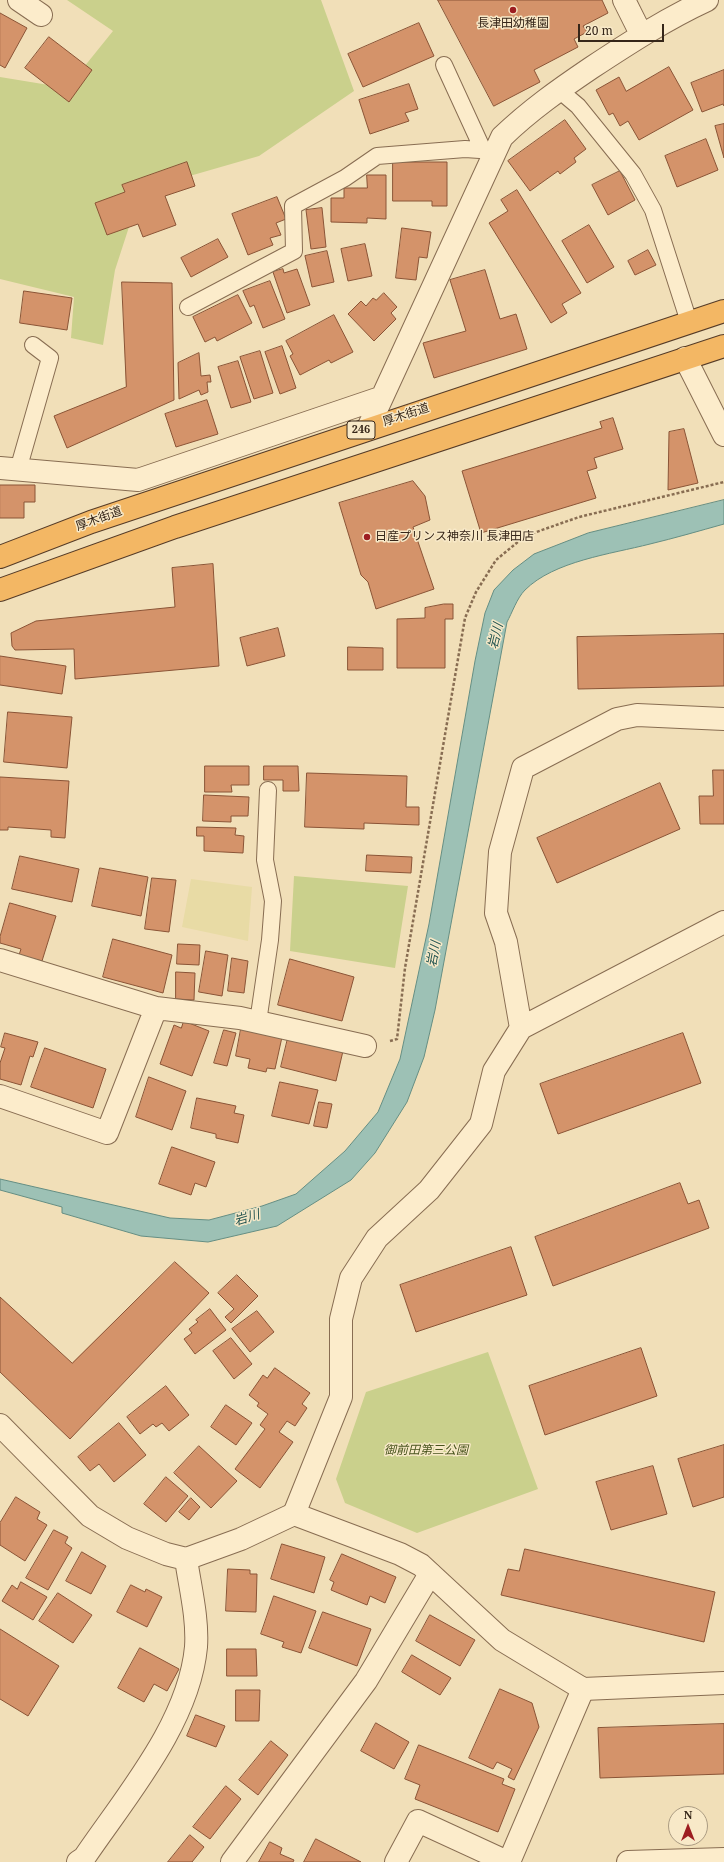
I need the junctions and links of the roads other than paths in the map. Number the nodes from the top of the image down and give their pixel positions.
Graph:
1 (19, 0) edge
2 (624, 0) edge
3 (707, 0) edge
4 (41, 15) dead end
5 (641, 34) junction
6 (444, 66) dead end
7 (559, 90) junction
8 (489, 151) junction
9 (188, 307) dead end
10 (724, 311) edge
11 (689, 322) junction
12 (33, 345) dead end
13 (724, 346) edge
14 (685, 358) junction
15 (380, 398) junction
16 (368, 428) junction
17 (724, 435) edge
18 (9, 469) edge
19 (0, 557) edge
20 (0, 590) edge
21 (724, 719) edge
22 (268, 790) dead end
23 (724, 922) edge
24 (0, 960) edge
25 (156, 1008) junction
26 (258, 1022) junction
27 (521, 1028) junction
28 (365, 1046) road end
29 (0, 1096) edge
30 (0, 1424) edge
31 (294, 1514) junction
32 (186, 1559) junction
33 (430, 1574) junction
34 (724, 1683) edge
35 (583, 1688) junction
36 (724, 1858) edge
37 (78, 1862) edge
38 (232, 1862) edge
39 (396, 1862) edge
40 (508, 1862) edge
41 (628, 1862) edge

1 - 4 street
2 - 5 street
3 - 5 street
5 - 7 street
6 - 8 lane
7 - 8 street
7 - 11 lane
8 - 9 lane
8 - 15 street
10 - 11 highway, 厚木街道 / 246
11 - 16 highway, 厚木街道 / 246
12 - 18 lane
13 - 14 highway
14 - 17 street
14 - 20 highway
15 - 16 street
15 - 18 street
16 - 19 highway, 厚木街道 / 246
21 - 27 street
22 - 26 lane
23 - 27 street
24 - 25 street
25 - 26 street
25 - 29 street
26 - 28 street
27 - 31 street
30 - 32 street
31 - 32 street
31 - 33 street
32 - 37 street
33 - 35 street
33 - 38 street
34 - 35 street
35 - 40 street
36 - 41 street
39 - 40 street

